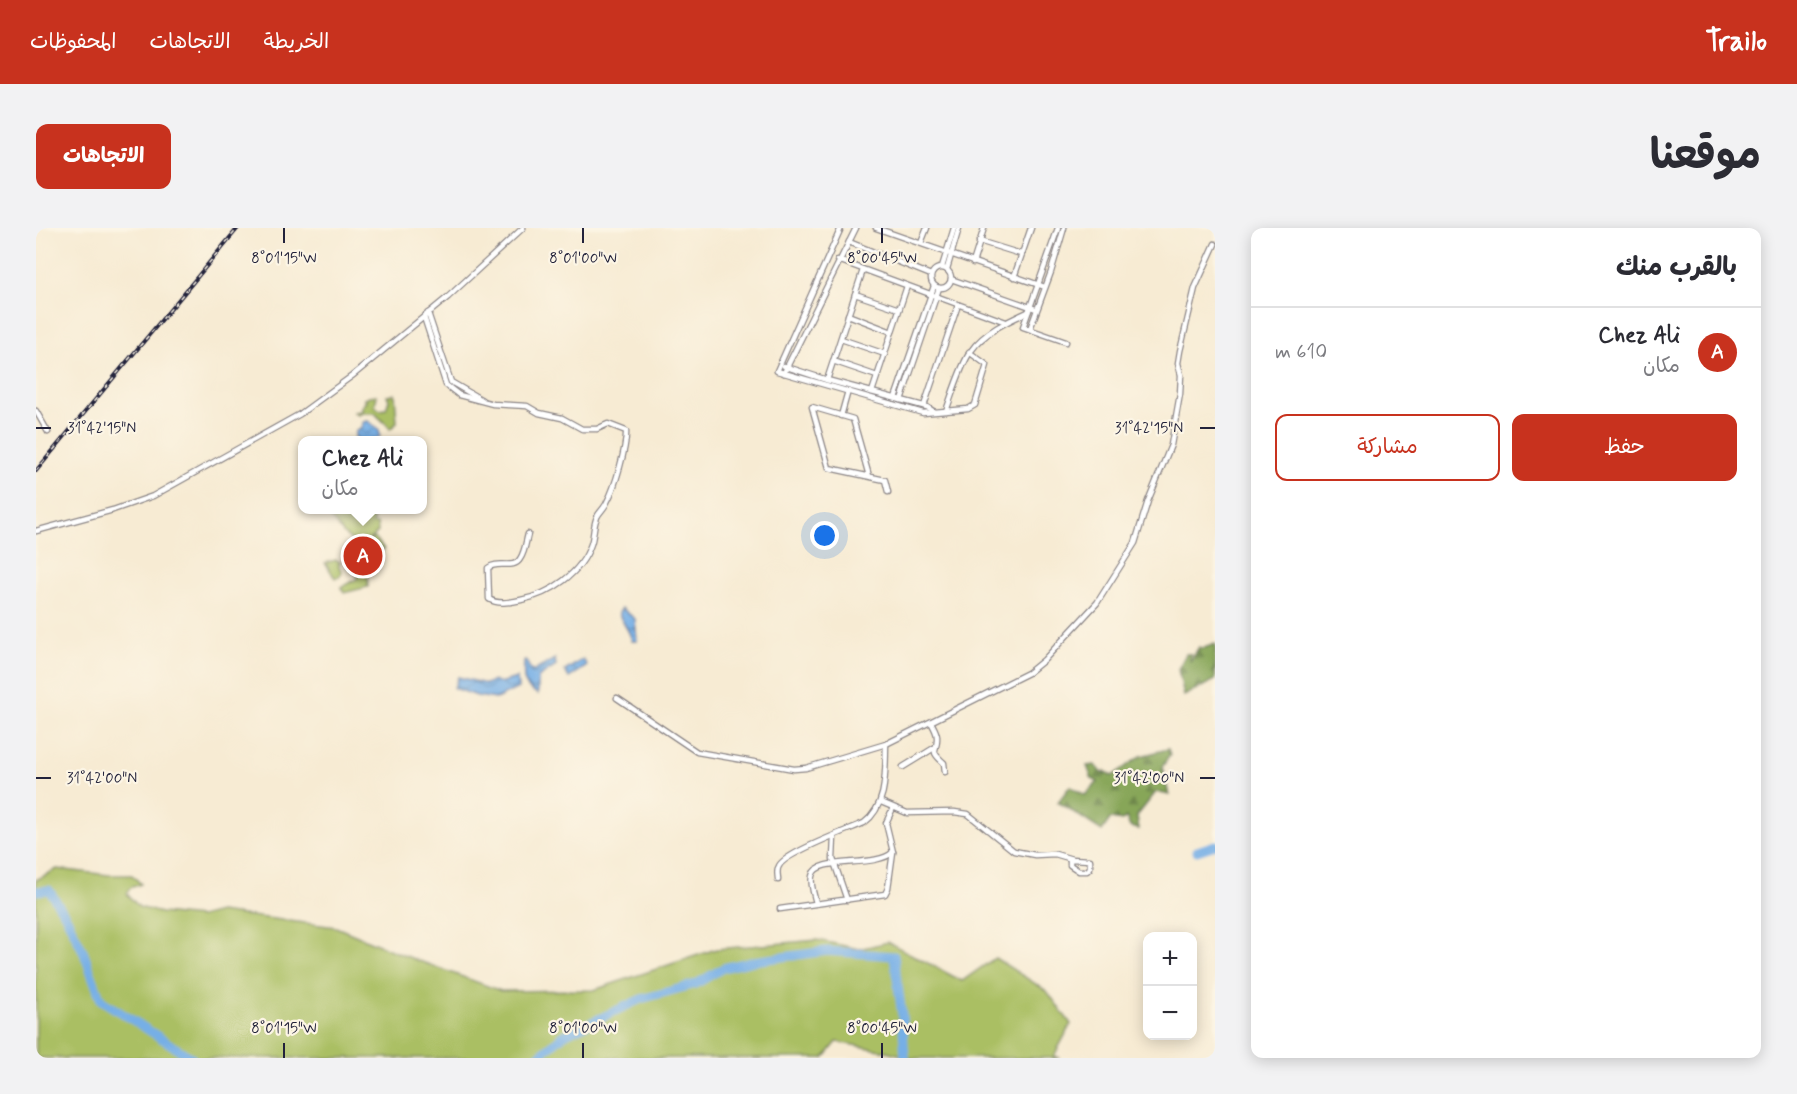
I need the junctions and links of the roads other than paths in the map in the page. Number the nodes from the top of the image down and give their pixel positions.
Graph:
1 (523, 228) edge
2 (841, 228) edge
3 (856, 228) edge
4 (876, 228) edge
5 (927, 228) edge
6 (954, 228) edge
7 (959, 228) edge
8 (984, 228) edge
9 (1031, 228) edge
10 (1058, 228) edge
11 (1064, 228) edge
12 (886, 230) edge
13 (979, 241) junction
14 (835, 242) junction
15 (849, 242) junction
16 (921, 243) junction
17 (1215, 244) edge
18 (846, 248) junction
19 (948, 253) junction
20 (1021, 254) junction
21 (826, 262) junction
22 (973, 262) junction
23 (837, 263) junction
24 (944, 268) junction
25 (863, 270) junction
26 (931, 274) junction
27 (1014, 277) junction
28 (951, 279) junction
29 (817, 282) junction
30 (1039, 285) junction
31 (907, 286) junction
32 (937, 287) junction
33 (1045, 287) junction
34 (825, 288) junction
35 (855, 294) junction
36 (934, 296) junction
37 (807, 304) junction
38 (958, 305) junction
39 (815, 308) junction
40 (899, 309) junction
41 (1029, 309) junction
42 (1036, 309) junction
43 (426, 315) junction
44 (848, 315) junction
45 (1006, 322) junction
46 (798, 324) junction
47 (806, 327) junction
48 (1030, 329) junction
49 (892, 332) junction
50 (841, 339) junction
51 (1066, 342) dead end
52 (969, 352) junction
53 (885, 354) junction
54 (833, 361) junction
55 (780, 364) junction
56 (787, 367) junction
57 (784, 373) junction
58 (877, 376) junction
59 (827, 380) junction
60 (849, 389) junction
61 (872, 392) junction
62 (898, 399) junction
63 (924, 406) junction
64 (36, 411) edge
65 (933, 411) junction
66 (946, 411) junction
67 (841, 416) junction
68 (48, 432) dead end
69 (869, 476) junction
70 (888, 492) dead end
71 (36, 531) edge
72 (528, 534) dead end
73 (617, 698) dead end
74 (931, 722) junction
75 (886, 744) junction
76 (934, 748) junction
77 (903, 767) dead end
78 (945, 772) dead end
79 (881, 802) junction
80 (893, 808) junction
81 (834, 837) junction
82 (893, 852) junction
83 (1070, 859) junction
84 (834, 863) junction
85 (778, 880) dead end
86 (848, 900) junction
87 (816, 903) junction
88 (780, 909) dead end

1 - 43 street
2 - 14 street
3 - 15 street
4 - 12 street
5 - 16 street
6 - 19 street
7 - 19 street
8 - 13 street
9 - 20 street
10 - 30 street
11 - 33 street
12 - 16 street
13 - 20 street
13 - 22 street
14 - 18 street
14 - 21 street
15 - 18 street
15 - 26 street
16 - 19 street
17 - 74 street
18 - 23 street
19 - 22 street
19 - 24 street
20 - 27 street
21 - 23 street
21 - 29 street
22 - 27 street
23 - 25 street
23 - 34 street
24 - 26 street
24 - 28 street
25 - 31 street
25 - 35 street
26 - 32 street
27 - 30 street
28 - 32 street
28 - 41 street
29 - 34 street
29 - 37 street
30 - 33 street
30 - 41 street
31 - 36 street
31 - 40 street
32 - 36 street
33 - 42 street
34 - 39 street
35 - 40 street
35 - 44 street
36 - 38 street
36 - 62 street
37 - 39 street
37 - 46 street
38 - 45 street
38 - 63 street
39 - 47 street
40 - 49 street
41 - 42 street
41 - 45 street
41 - 48 street
42 - 48 street
43 - 71 street
43 - 72 street
44 - 49 street
44 - 50 street
45 - 52 street
46 - 47 street
46 - 55 street
47 - 56 street
48 - 51 street
49 - 53 street
50 - 53 street
50 - 54 street
52 - 66 street
52 - 66 street
53 - 58 street
54 - 58 street
54 - 59 street
55 - 56 street
55 - 57 street
56 - 57 street
56 - 59 street
57 - 60 street
58 - 61 street
59 - 60 street
60 - 61 street
60 - 65 street
60 - 67 street
61 - 62 street
62 - 63 street
63 - 65 street
64 - 68 street
65 - 66 street
67 - 69 street
67 - 69 street
69 - 70 street
73 - 75 street
74 - 75 street
74 - 76 street
75 - 79 street
76 - 77 street
76 - 78 street
79 - 80 street
79 - 81 street
80 - 82 street
80 - 83 street
81 - 84 street
81 - 85 street
82 - 84 street
82 - 86 street
83 - 83 street
84 - 86 street
84 - 87 street
86 - 87 street
87 - 88 street

